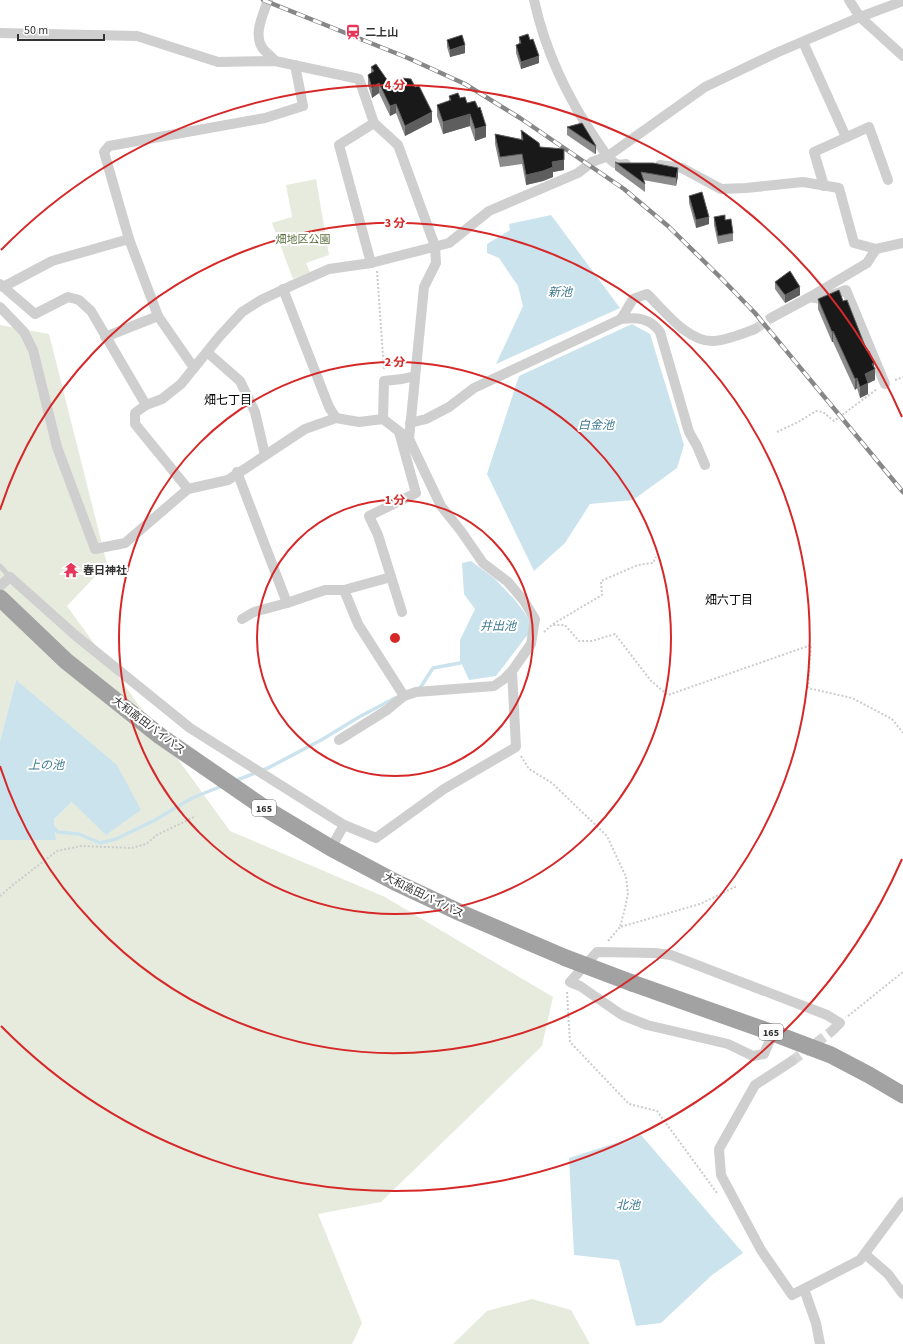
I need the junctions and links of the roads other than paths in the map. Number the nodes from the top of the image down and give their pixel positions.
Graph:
1 (268, 0) edge
2 (534, 0) edge
3 (849, 0) edge
4 (903, 1) edge
5 (860, 17) junction
6 (0, 33) edge
7 (803, 42) junction
8 (903, 56) edge
9 (275, 61) junction
10 (295, 66) junction
11 (374, 123) junction
12 (846, 137) junction
13 (608, 156) junction
14 (638, 164) edge
15 (651, 164) edge
16 (888, 180) dead end
17 (824, 186) junction
18 (129, 239) junction
19 (903, 243) edge
20 (435, 246) junction
21 (876, 249) junction
22 (374, 263) junction
23 (2, 286) edge
24 (283, 289) junction
25 (810, 297) junction
26 (0, 307) edge
27 (158, 316) junction
28 (771, 318) tunnel mouth
29 (621, 319) junction
30 (755, 329) tunnel mouth
31 (105, 336) junction
32 (207, 352) junction
33 (194, 368) junction
34 (415, 376) junction
35 (885, 384) dead end
36 (146, 405) junction
37 (336, 418) junction
38 (383, 419) junction
39 (410, 423) junction
40 (399, 432) junction
41 (409, 439) junction
42 (265, 455) junction
43 (705, 465) dead end
44 (238, 472) junction
45 (188, 488) junction
46 (0, 566) edge
47 (10, 577) junction
48 (391, 577) junction
49 (0, 586) edge
50 (344, 590) junction
51 (0, 598) edge
52 (287, 603) junction
53 (402, 612) dead end
54 (242, 619) dead end
55 (512, 671) junction
56 (404, 696) junction
57 (339, 740) dead end
58 (344, 825) junction
59 (331, 848) junction
60 (832, 1031) dead end
61 (774, 1033) junction
62 (792, 1061) tunnel mouth
63 (903, 1095) edge
64 (903, 1202) edge
65 (865, 1254) junction
66 (804, 1289) junction
67 (903, 1294) edge
68 (820, 1344) edge

1 - 9 street
2 - 13 street
3 - 5 street
4 - 5 street
5 - 7 street
5 - 8 street
6 - 9 street
7 - 12 street
7 - 13 street
9 - 10 street
10 - 11 street
10 - 18 street
11 - 20 street
11 - 22 street
12 - 16 street
12 - 17 street
13 - 14 street
13 - 20 street
15 - 17 street
17 - 21 street
18 - 23 street
18 - 27 street
19 - 21 street
20 - 22 street
20 - 34 street
21 - 25 street
22 - 24 street
23 - 31 street
24 - 32 street
24 - 37 street
25 - 28 street
25 - 35 street
26 - 45 street
27 - 31 street
27 - 33 street
29 - 30 street
29 - 39 street
29 - 43 street
31 - 36 street
32 - 33 street
32 - 42 street
33 - 36 street
34 - 38 street
34 - 39 street
36 - 45 street
37 - 38 street
37 - 42 street
38 - 40 street
39 - 41 street
40 - 41 street
40 - 48 street
41 - 55 street
42 - 44 street
44 - 45 street
44 - 52 street
46 - 47 lane
47 - 49 street
47 - 58 street
48 - 50 street
48 - 53 street
50 - 52 street
50 - 56 street
51 - 59 highway, 大和高田バイパス / 165
52 - 54 street
55 - 56 street
55 - 58 street
56 - 57 street
58 - 59 street
59 - 61 highway, 大和高田バイパス / 165, bridge
60 - 61 street
61 - 63 highway, 大和高田バイパス / 165
62 - 66 street
64 - 65 street
65 - 66 street
65 - 67 street
66 - 68 street

